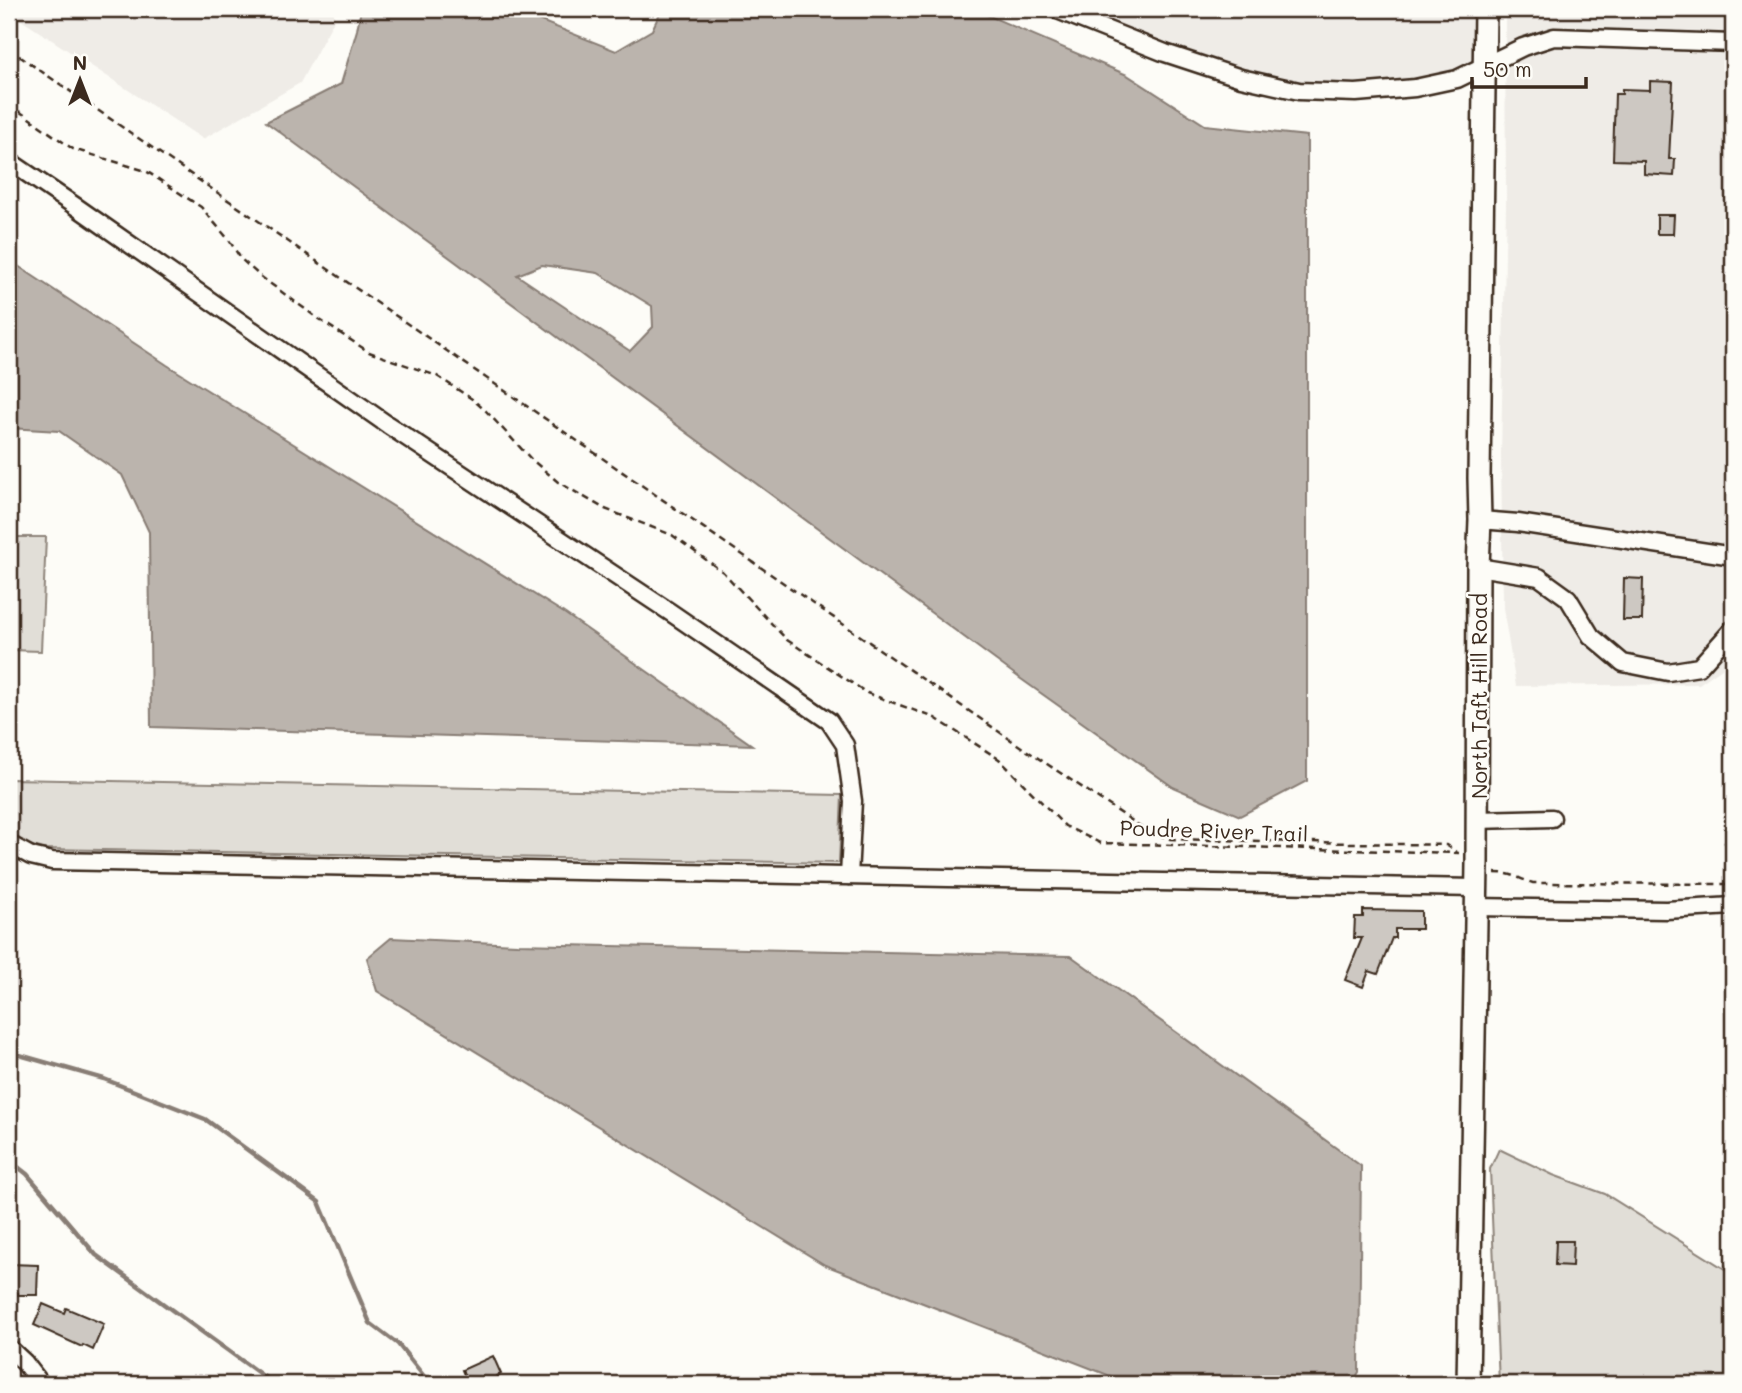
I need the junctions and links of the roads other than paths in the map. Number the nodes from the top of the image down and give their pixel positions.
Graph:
1 (1055, 9) edge
2 (1485, 9) edge
3 (1733, 43) edge
4 (1485, 65) junction
5 (9, 161) edge
6 (1480, 520) junction
7 (1733, 556) edge
8 (1478, 566) junction
9 (1733, 629) edge
10 (1552, 818) dead end
11 (1477, 820) junction
12 (9, 844) edge
13 (849, 876) junction
14 (1476, 897) junction
15 (1733, 906) edge
16 (9, 1348) edge
17 (41, 1384) edge
18 (1468, 1384) edge

1 - 4 street
2 - 4 main road, North Taft Hill Road
3 - 4 street
4 - 6 main road, North Taft Hill Road
5 - 13 street
6 - 7 street
6 - 8 main road, North Taft Hill Road
8 - 9 street
8 - 11 main road, North Taft Hill Road
10 - 11 street
11 - 14 main road, North Taft Hill Road
12 - 13 street
13 - 14 street
14 - 15 street
14 - 18 main road, North Taft Hill Road
16 - 17 street

